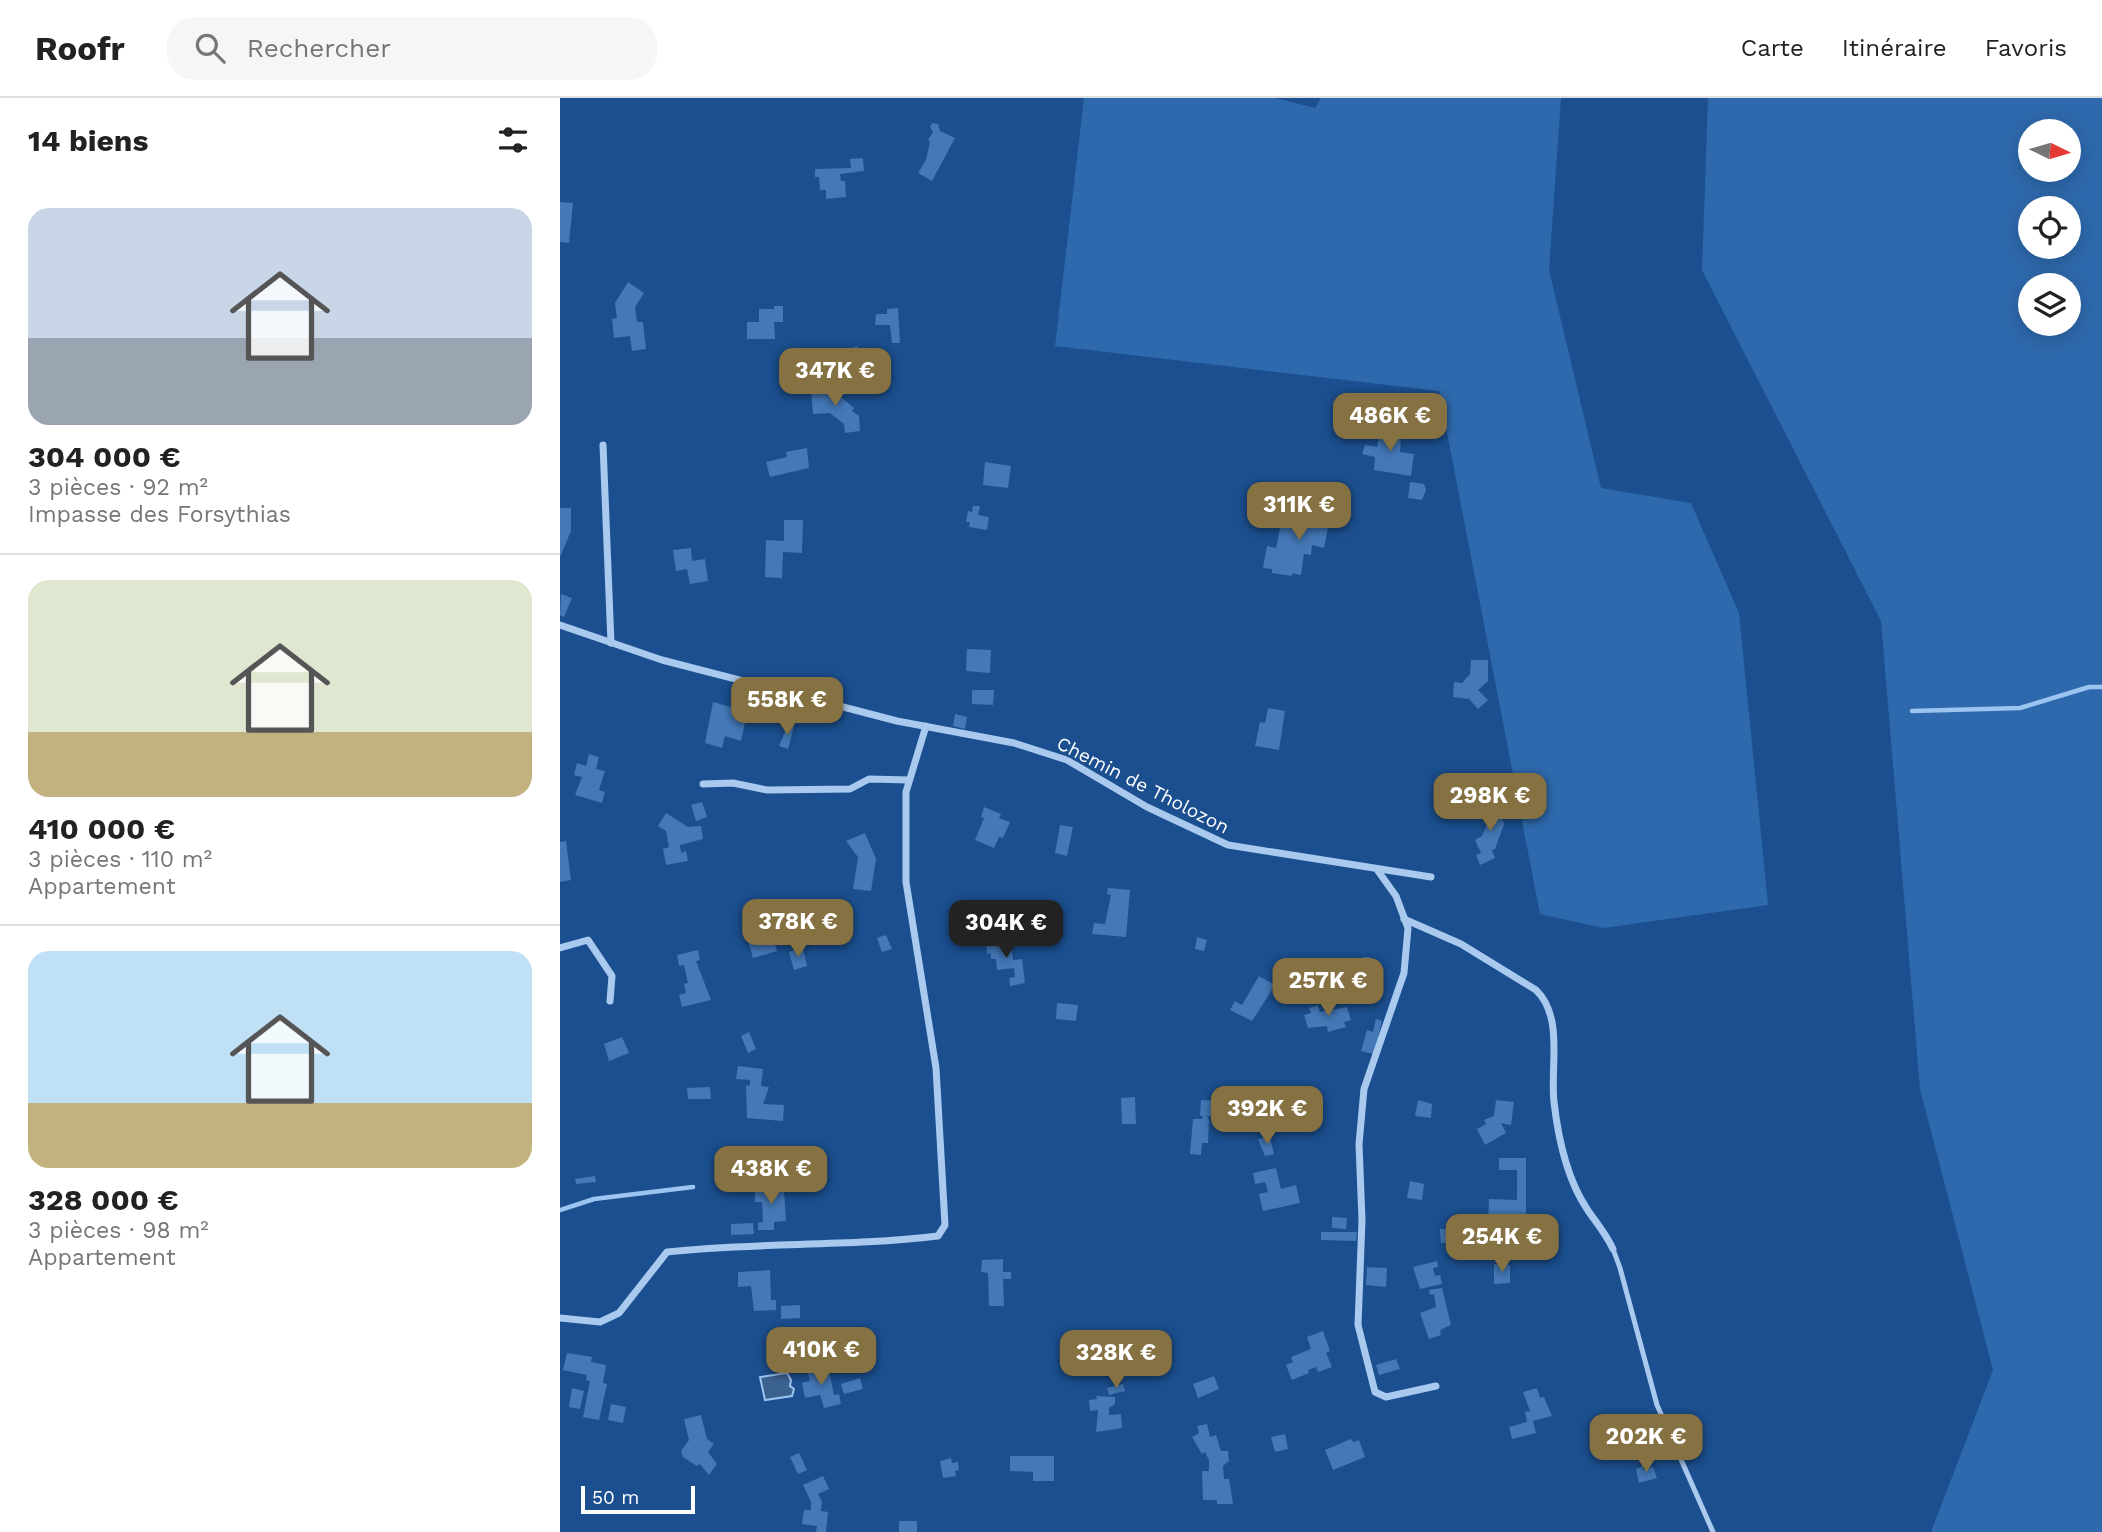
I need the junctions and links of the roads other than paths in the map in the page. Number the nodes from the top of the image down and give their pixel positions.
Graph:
1 (603, 445) dead end
2 (560, 625) edge
3 (611, 643) junction
4 (926, 726) junction
5 (909, 780) junction
6 (703, 784) dead end
7 (1378, 871) junction
8 (1431, 877) dead end
9 (1405, 919) junction
10 (560, 948) edge
11 (610, 1001) dead end
12 (1613, 1249) joint
13 (560, 1318) edge
14 (1436, 1385) dead end
15 (1713, 1532) edge

1 - 3 street
2 - 3 street, Chemin de Tholozon
3 - 4 street, Chemin de Tholozon
4 - 5 street
4 - 7 street, Chemin de Tholozon
5 - 6 street
5 - 13 street
7 - 8 street, Chemin de Tholozon
7 - 9 street
9 - 12 street
9 - 14 street
10 - 11 street
12 - 15 lane

